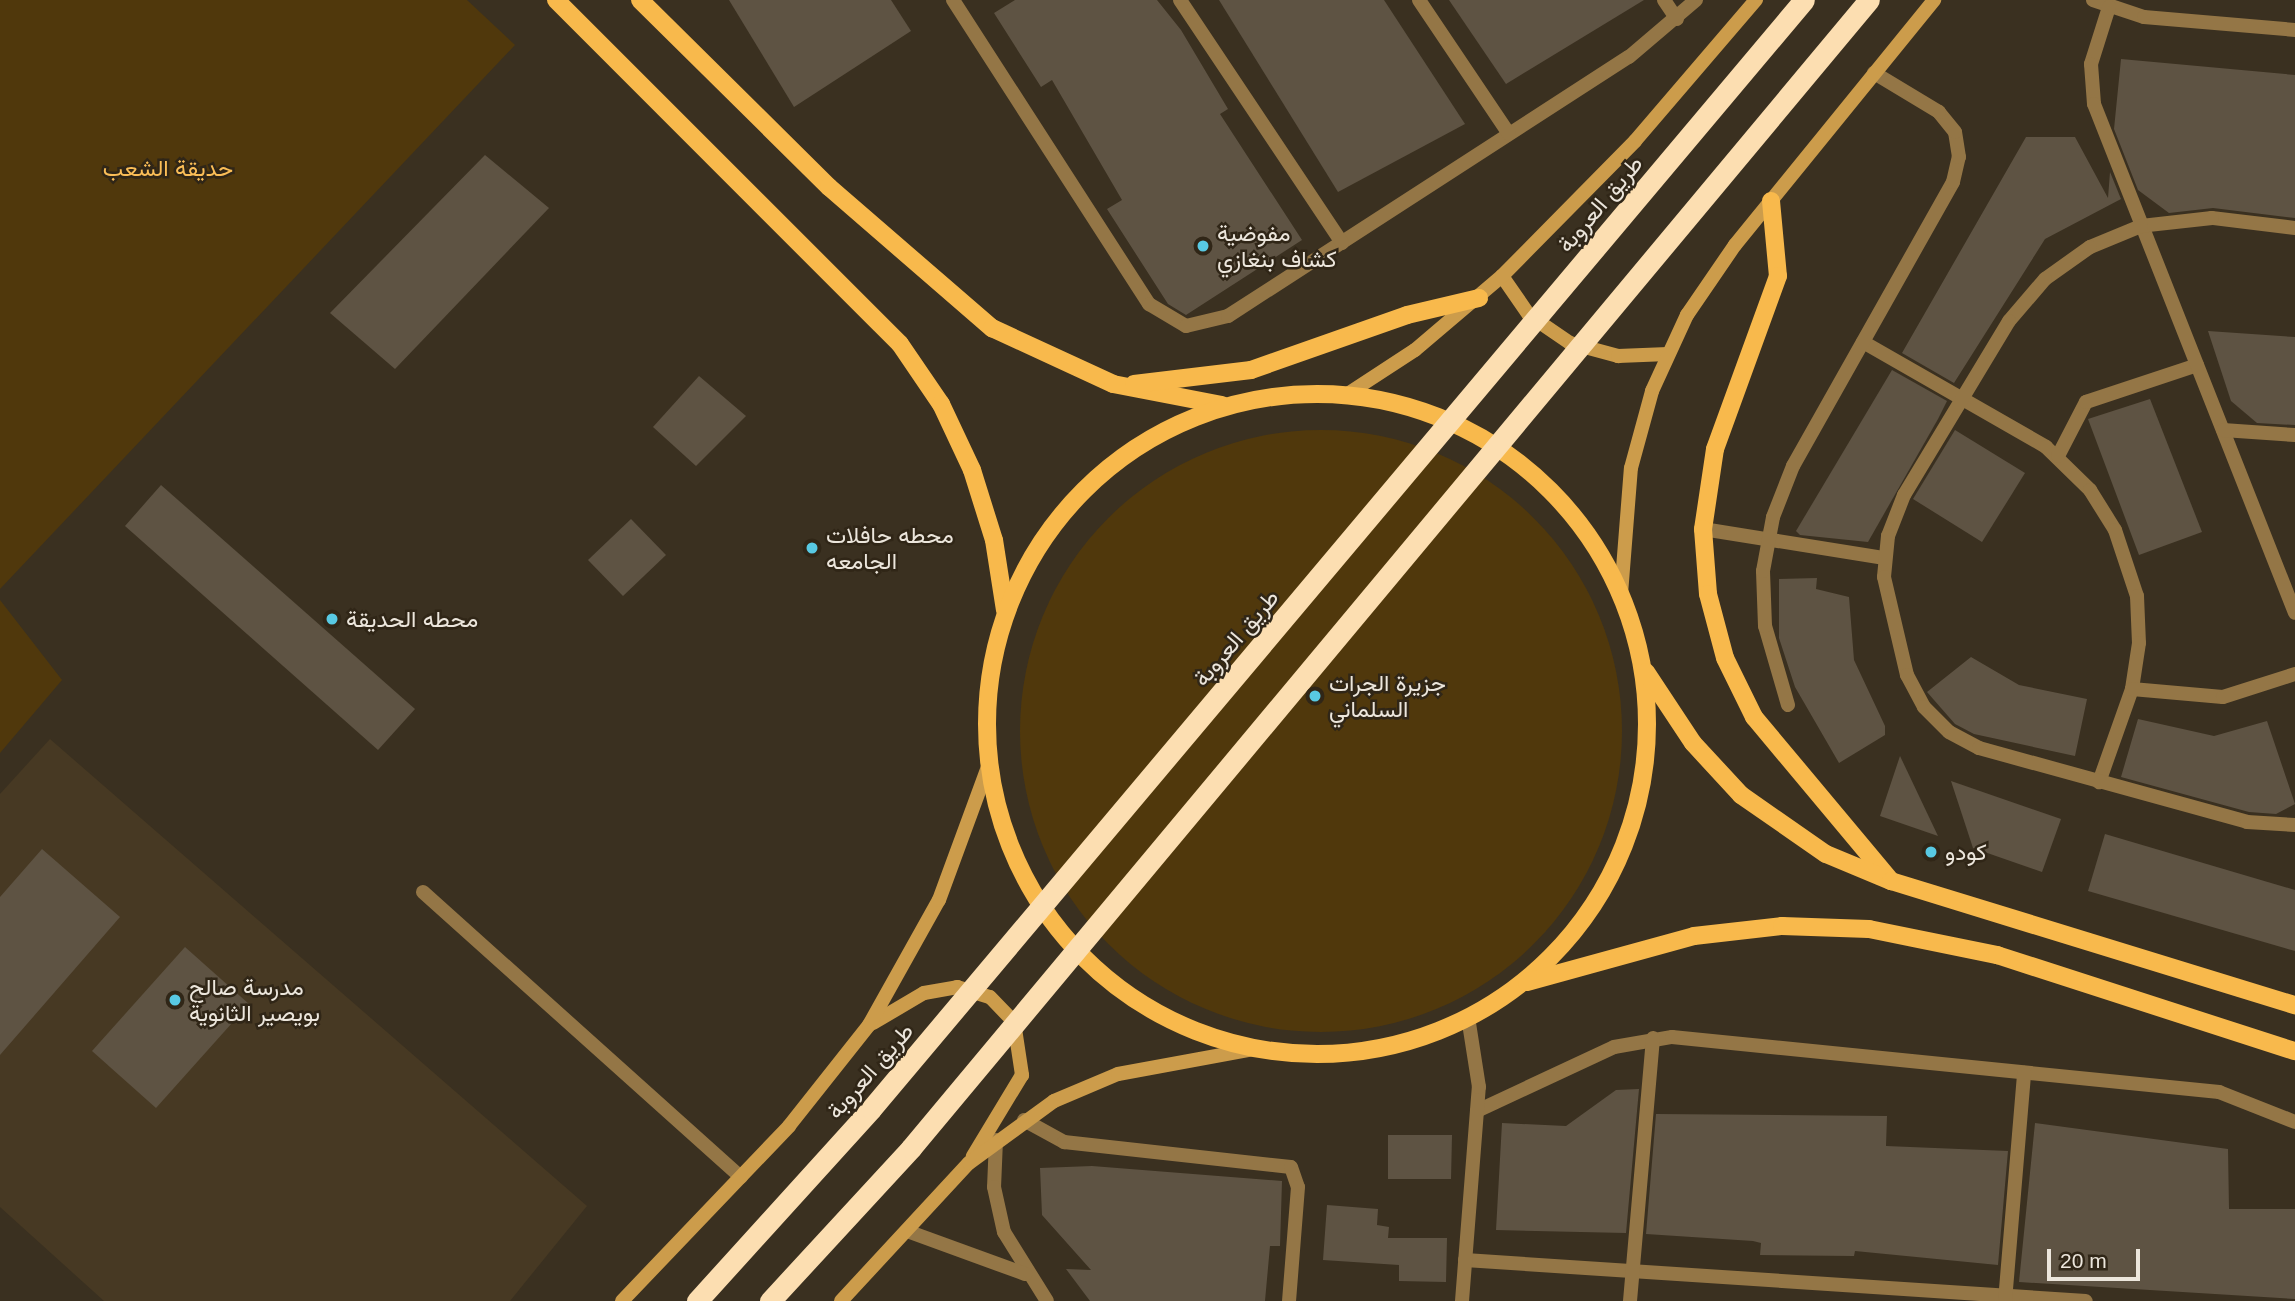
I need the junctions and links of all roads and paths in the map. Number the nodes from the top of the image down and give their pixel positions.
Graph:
1 (556, 0) edge
2 (640, 0) edge
3 (953, 0) edge
4 (1180, 0) edge
5 (1419, 0) edge
6 (1664, 0) edge
7 (1696, 0) edge
8 (1756, 0) edge
9 (1804, 0) edge
10 (1869, 0) edge
11 (1934, 0) edge
12 (2093, 0) edge
13 (2109, 7) junction
14 (1677, 19) junction
15 (2295, 30) edge
16 (1874, 74) junction
17 (1509, 134) junction
18 (1771, 201) junction
19 (2141, 226) junction
20 (2295, 228) edge
21 (1342, 243) junction
22 (1502, 276) junction
23 (1479, 298) junction
24 (1863, 342) junction
25 (1668, 354) junction
26 (2197, 365) junction
27 (1113, 384) junction
28 (1346, 395) junction
29 (1962, 398) junction
30 (1229, 405) junction
31 (2223, 430) junction
32 (2295, 435) edge
33 (2058, 456) junction
34 (1703, 529) junction
35 (1767, 544) junction
36 (1885, 558) junction
37 (1622, 594) junction
38 (1005, 611) junction
39 (2295, 613) edge
40 (1644, 669) junction
41 (2295, 674) edge
42 (2132, 690) junction
43 (1788, 705) dead end
44 (988, 767) junction
45 (2099, 782) junction
46 (2295, 825) edge
47 (1891, 881) junction
48 (423, 892) dead end
49 (1520, 984) junction
50 (2295, 1005) edge
51 (1468, 1017) junction
52 (869, 1025) junction
53 (1653, 1038) junction
54 (1259, 1048) junction
55 (2295, 1051) edge
56 (2024, 1073) junction
57 (1477, 1111) junction
58 (1024, 1120) junction
59 (2295, 1122) edge
60 (996, 1140) junction
61 (970, 1163) junction
62 (741, 1177) junction
63 (907, 1231) junction
64 (1465, 1260) junction
65 (1633, 1272) junction
66 (1025, 1274) junction
67 (2005, 1298) edge
68 (622, 1301) edge
69 (697, 1301) edge
70 (770, 1301) edge
71 (841, 1301) edge
72 (1047, 1301) edge
73 (1289, 1301) edge
74 (1462, 1301) edge
75 (1630, 1301) edge
76 (2086, 1301) edge

1 - 38 main road
2 - 27 main road
3 - 21 street
4 - 21 street
5 - 17 street
6 - 14 street
7 - 14 street
8 - 22 main road, طريق العروبة
9 - 69 highway, طريق العروبة, bridge
10 - 70 highway, bridge
11 - 16 main road
12 - 13 street
13 - 15 street
13 - 19 street
14 - 17 street
16 - 18 main road
16 - 24 street
17 - 21 street
18 - 25 main road
18 - 34 main road
19 - 20 street
19 - 26 street
19 - 29 street
22 - 23 main road, طريق العروبة
22 - 25 main road
23 - 27 main road
23 - 28 main road, طريق العروبة
24 - 29 street
24 - 35 street
25 - 37 main road
26 - 31 street
26 - 33 street
27 - 30 main road
28 - 30 main road
28 - 37 main road
29 - 33 street
29 - 36 street
30 - 38 main road
31 - 32 street
31 - 39 street
33 - 42 street
34 - 35 street
34 - 47 main road
35 - 36 street
35 - 43 street
36 - 45 street
37 - 40 main road
38 - 44 main road
40 - 47 main road
40 - 49 main road
41 - 42 street
42 - 45 street
44 - 52 main road
44 - 54 main road
45 - 46 street
47 - 50 main road
48 - 62 street
49 - 51 main road
49 - 55 main road
51 - 54 main road
51 - 57 street
52 - 61 main road
52 - 62 main road
53 - 56 street
53 - 57 street
53 - 65 street
54 - 58 main road
56 - 59 street
56 - 67 street
57 - 64 street
58 - 60 main road
58 - 73 street
60 - 61 main road
60 - 66 street
61 - 63 main road
62 - 68 main road
63 - 66 street
63 - 71 main road
64 - 65 street
64 - 74 street
65 - 67 street
65 - 75 street
66 - 72 street
67 - 76 street

